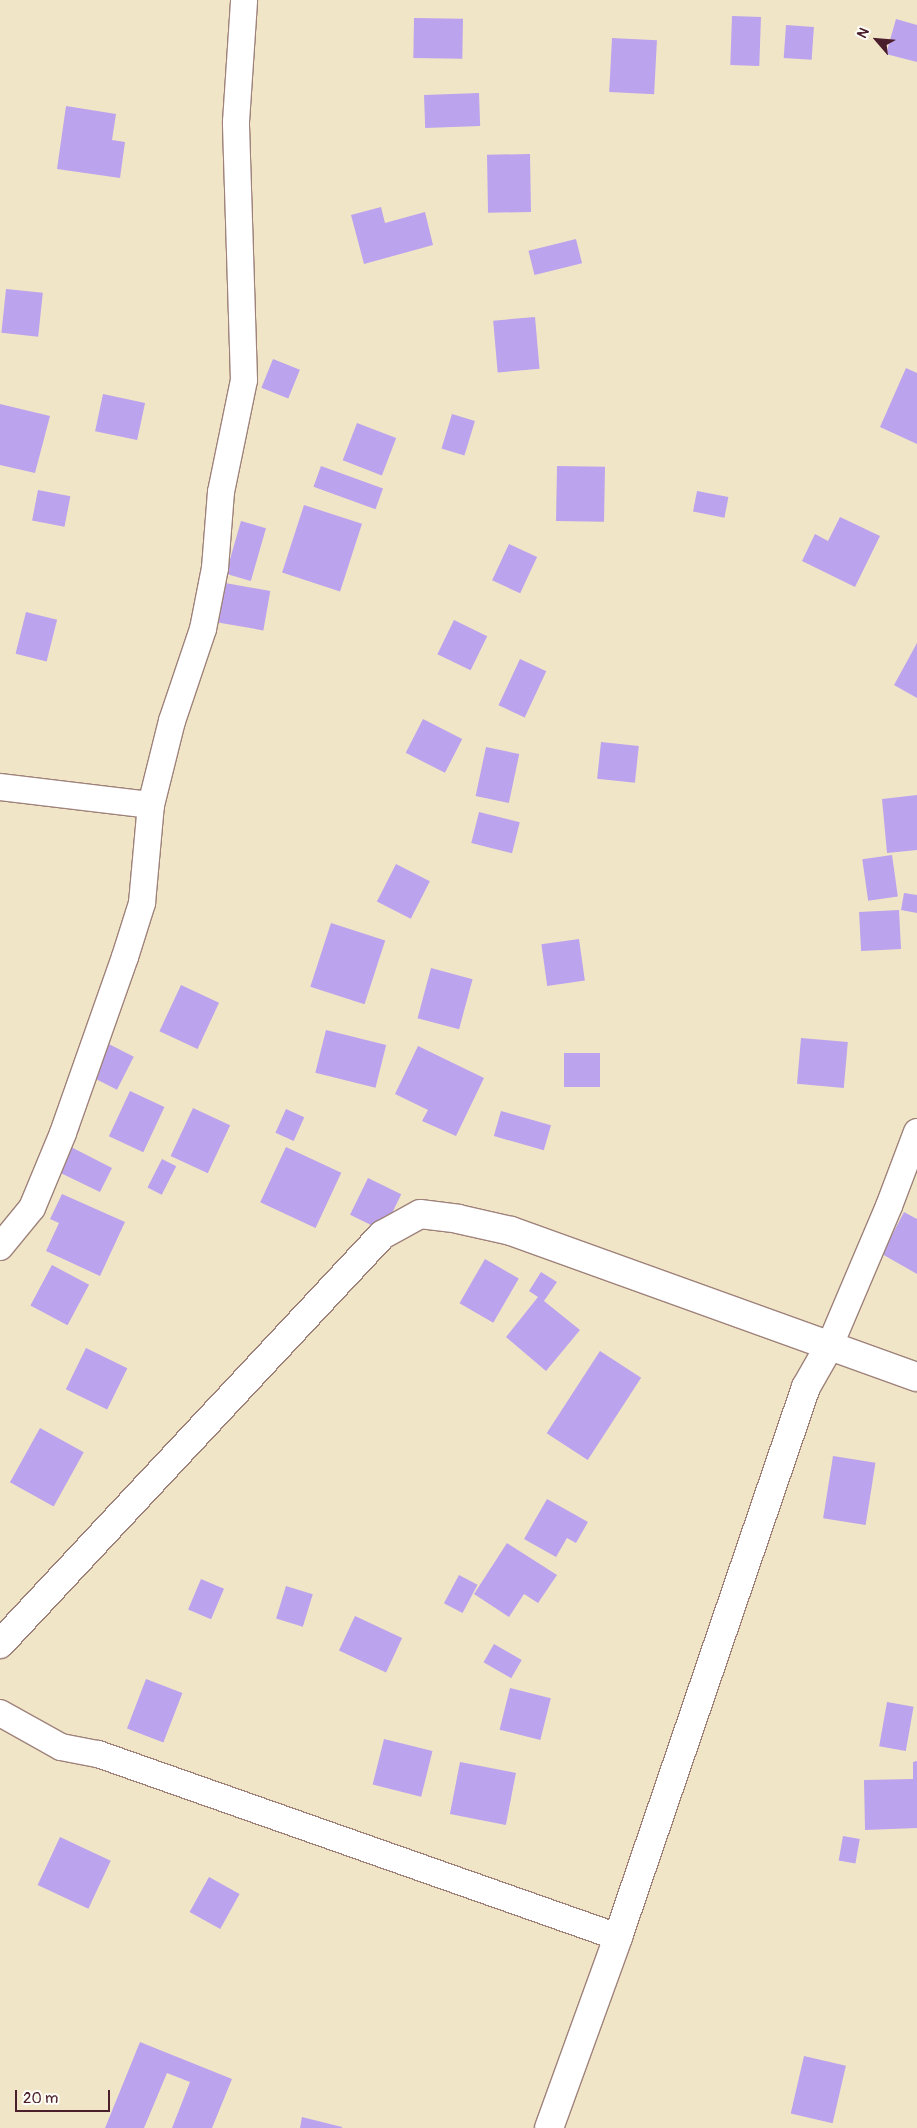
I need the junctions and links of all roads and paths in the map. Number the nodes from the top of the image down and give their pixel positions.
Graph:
1 (244, 0) edge
2 (0, 787) edge
3 (151, 805) junction
4 (917, 1132) edge
5 (0, 1247) edge
6 (830, 1345) junction
7 (917, 1377) edge
8 (0, 1644) edge
9 (0, 1713) edge
10 (618, 1937) junction
11 (549, 2128) edge

1 - 3 street
2 - 3 street
3 - 5 street
4 - 6 street
6 - 7 street
6 - 8 street
6 - 10 street
9 - 10 street
10 - 11 street

